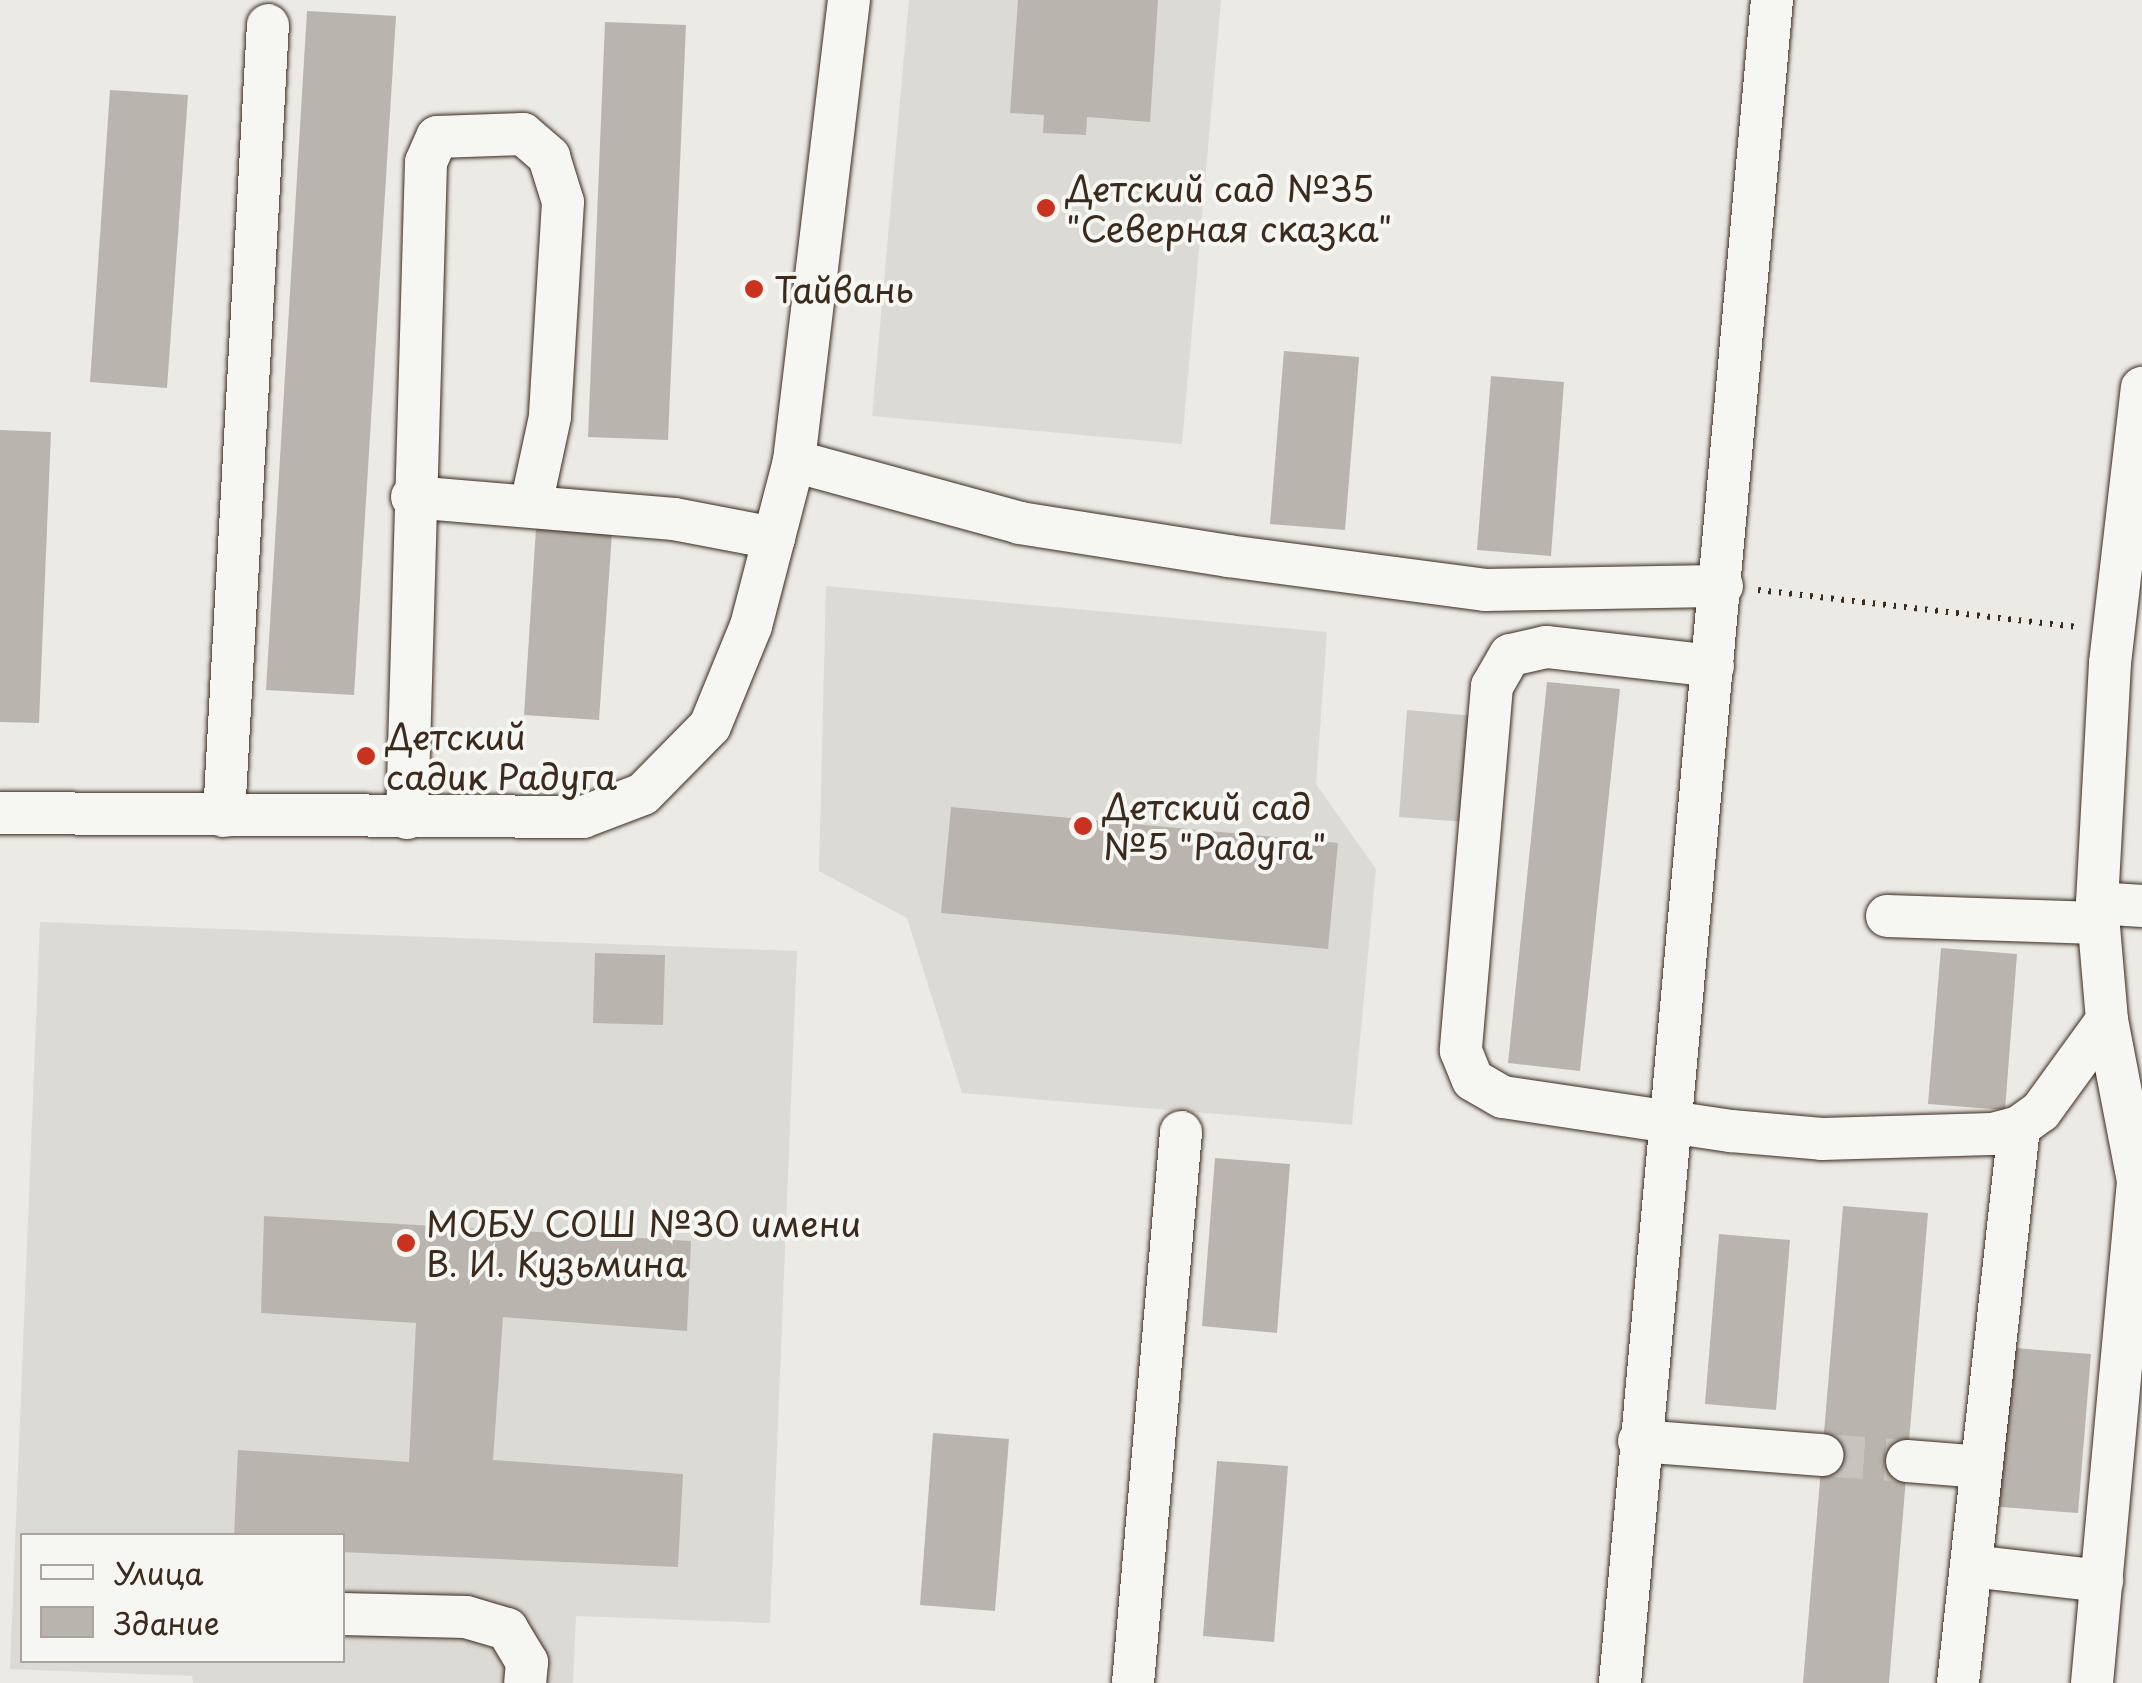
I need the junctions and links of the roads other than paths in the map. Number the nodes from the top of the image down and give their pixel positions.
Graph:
1 (848, 0) edge
2 (1772, 0) edge
3 (268, 25) dead end
4 (2142, 388) edge
5 (794, 461) junction
6 (412, 498) junction
7 (531, 506) junction
8 (774, 538) junction
9 (1722, 586) junction
10 (2122, 653) edge
11 (1713, 666) junction
12 (0, 814) edge
13 (224, 816) junction
14 (408, 818) junction
15 (2142, 906) edge
16 (2097, 913) junction
17 (1887, 916) dead end
18 (2107, 1020) junction
19 (1668, 1120) junction
20 (2020, 1127) junction
21 (1181, 1132) dead end
22 (1639, 1442) junction
23 (1822, 1456) tunnel mouth
24 (1907, 1461) tunnel mouth
25 (1982, 1467) junction
26 (1970, 1566) junction
27 (2102, 1580) junction
28 (345, 1614) edge
29 (526, 1683) edge
30 (1133, 1683) edge
31 (1620, 1683) edge
32 (1958, 1683) edge
33 (2092, 1683) edge

1 - 5 street
2 - 9 street
3 - 13 street
4 - 10 street
5 - 8 street
5 - 9 street
6 - 7 street
6 - 7 street
6 - 14 street
7 - 8 street
8 - 14 street
9 - 11 street
10 - 16 street
11 - 19 street
11 - 19 street
12 - 13 street
13 - 14 street
15 - 16 street
16 - 17 street
16 - 18 street
18 - 20 street
18 - 27 street
19 - 20 street
19 - 22 street
20 - 25 street
21 - 30 street
22 - 23 street
22 - 31 street
24 - 25 street
25 - 26 street
26 - 27 street
26 - 32 street
27 - 33 street
28 - 29 street

